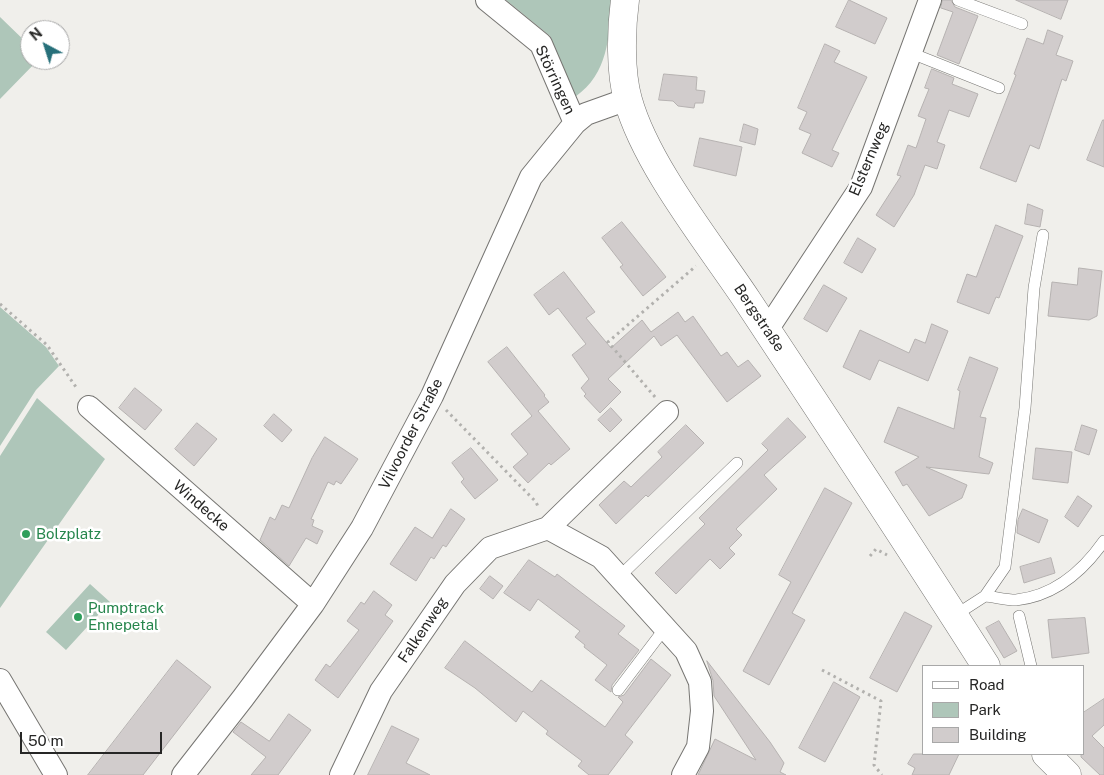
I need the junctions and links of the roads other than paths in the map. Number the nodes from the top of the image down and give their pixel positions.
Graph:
1 (487, 0) edge
2 (625, 0) edge
3 (930, 0) edge
4 (958, 0) edge
5 (1022, 24) dead end
6 (911, 54) junction
7 (999, 88) dead end
8 (628, 99) junction
9 (574, 123) junction
10 (1043, 235) dead end
11 (767, 330) junction
12 (89, 407) road end
13 (667, 412) road end
14 (737, 463) dead end
15 (548, 528) junction
16 (1104, 540) edge
17 (619, 577) junction
18 (985, 596) junction
19 (313, 604) junction
20 (954, 616) junction
21 (1018, 616) dead end
22 (665, 628) junction
23 (985, 665) edge
24 (1034, 665) edge
25 (0, 680) edge
26 (618, 690) dead end
27 (1047, 755) edge
28 (56, 775) edge
29 (183, 775) edge
30 (341, 775) edge
31 (682, 775) edge
32 (1067, 775) edge

1 - 9 street, Störringen
2 - 8 street, Bergstraße
3 - 6 street, Elsternweg
4 - 5 lane
6 - 7 lane
6 - 11 street, Elsternweg
8 - 9 street, Vilvoorder Straße
8 - 11 street, Bergstraße
9 - 19 street, Vilvoorder Straße
10 - 18 lane
11 - 20 street, Bergstraße
12 - 19 street, Windecke
13 - 15 street, Falkenweg
14 - 17 lane
15 - 17 street
15 - 30 street, Falkenweg
16 - 18 lane
17 - 22 street
18 - 20 lane
19 - 29 street, Vilvoorder Straße
20 - 23 street, Bergstraße
21 - 24 lane
22 - 26 lane
22 - 31 street
25 - 28 street
27 - 32 street

